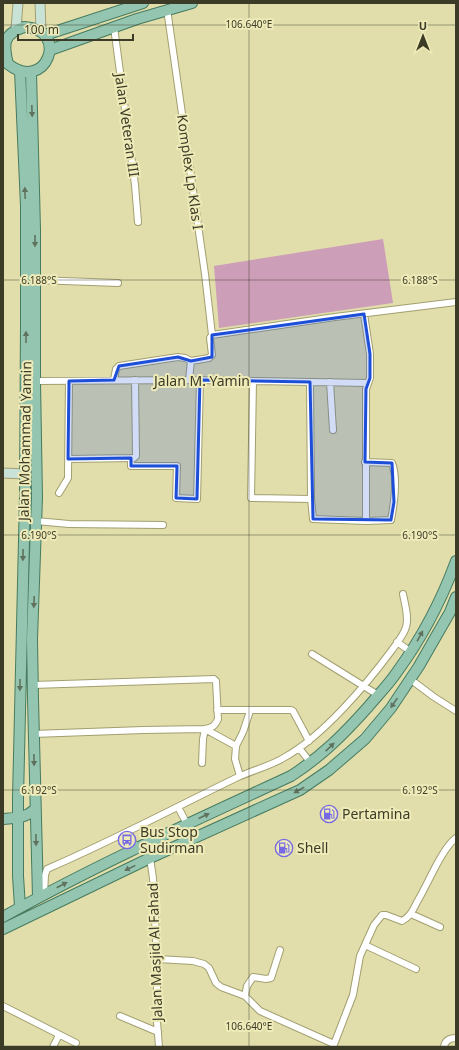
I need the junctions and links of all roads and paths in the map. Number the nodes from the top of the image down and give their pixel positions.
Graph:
1 (18, 3) edge
2 (40, 3) edge
3 (143, 3) edge
4 (192, 3) edge
5 (127, 6) edge
6 (167, 9) junction
7 (114, 27) junction
8 (16, 29) junction
9 (43, 33) junction
10 (4, 49) edge
11 (50, 50) junction
12 (6, 64) edge
13 (25, 72) junction
14 (138, 222) dead end
15 (36, 280) junction
16 (118, 283) dead end
17 (456, 302) edge
18 (364, 314) junction
19 (211, 336) junction
20 (191, 360) junction
21 (114, 380) junction
22 (135, 380) junction
23 (189, 380) junction
24 (200, 380) junction
25 (35, 381) junction
26 (69, 381) junction
27 (253, 381) junction
28 (310, 382) junction
29 (330, 382) junction
30 (368, 383) junction
31 (333, 430) dead end
32 (130, 458) junction
33 (68, 459) junction
34 (366, 462) junction
35 (3, 473) edge
36 (25, 474) junction
37 (59, 493) dead end
38 (311, 499) junction
39 (36, 521) junction
40 (366, 521) junction
41 (163, 525) dead end
42 (456, 561) edge
43 (403, 594) dead end
44 (456, 597) edge
45 (397, 642) junction
46 (411, 652) junction
47 (312, 654) dead end
48 (410, 679) junction
49 (33, 685) junction
50 (362, 686) junction
51 (378, 695) junction
52 (217, 710) junction
53 (250, 711) junction
54 (456, 711) edge
55 (205, 730) junction
56 (33, 734) junction
57 (309, 741) junction
58 (236, 746) junction
59 (299, 748) junction
60 (202, 763) dead end
61 (311, 763) junction
62 (240, 776) junction
63 (178, 807) junction
64 (35, 809) junction
65 (3, 819) edge
66 (18, 819) junction
67 (187, 824) junction
68 (128, 832) junction
69 (456, 838) edge
70 (136, 848) junction
71 (150, 858) junction
72 (36, 871) junction
73 (18, 876) junction
74 (41, 896) junction
75 (20, 907) junction
76 (411, 914) junction
77 (3, 917) edge
78 (440, 927) dead end
79 (3, 929) edge
80 (365, 945) junction
81 (280, 950) dead end
82 (157, 959) junction
83 (416, 969) dead end
84 (245, 996) junction
85 (3, 1006) edge
86 (120, 1016) dead end
87 (158, 1032) junction
88 (59, 1035) junction
89 (455, 1036) edge
90 (76, 1043) dead end
91 (334, 1045) edge
92 (53, 1047) edge
93 (159, 1047) edge
94 (444, 1047) edge

1 - 8 main road
2 - 9 main road
3 - 5 main road
4 - 6 main road
5 - 9 main road
6 - 7 main road
6 - 19 street, Komplex Lp Klas I
7 - 11 main road
7 - 14 street, Jalan Veteran III
8 - 9 main road
8 - 10 main road
9 - 11 main road
10 - 12 main road
11 - 13 main road
12 - 13 main road
13 -> 15 main road, Jalan Mohammad Yamin
36 -> 13 main road, Jalan Mohammad Yamin
15 - 16 street
15 - 25 main road, Jalan Mohammad Yamin
17 - 18 street
18 - 19 street
18 - 30 street
19 - 20 street
20 - 21 street
20 - 23 street
21 - 22 street, Jalan M. Yamin
21 - 26 street, Jalan M. Yamin
22 - 23 street, Jalan M. Yamin
22 - 32 street
23 - 24 street, Jalan M. Yamin
24 - 27 street, Jalan M. Yamin
24 - 32 street
25 - 26 street, Jalan M. Yamin
25 - 39 main road, Jalan Mohammad Yamin
26 - 33 street
27 - 28 street, Jalan M. Yamin
27 - 38 street
28 - 29 street, Jalan M. Yamin
28 - 38 street
29 - 30 street, Jalan M. Yamin
29 - 31 street
30 - 34 street
32 - 33 street
33 - 37 street
34 - 40 street
34 - 40 street
35 - 36 main road
36 -> 66 main road, Jalan Mohammad Yamin
38 - 40 street
39 - 41 street
39 -> 49 main road, Jalan Mohammad Yamin
46 -> 42 main road
43 - 45 street
44 - 48 main road
45 - 46 street
45 - 50 street
46 - 51 main road
47 - 50 street
48 - 54 street
48 -> 71 main road
49 - 52 street
49 - 56 main road, Jalan Mohammad Yamin
50 - 51 street
50 - 57 street
61 -> 51 main road
52 - 53 street
52 - 55 street
53 - 57 street
53 - 58 street
55 - 56 street
55 - 58 street
55 - 60 street
56 -> 64 main road, Jalan Mohammad Yamin
57 - 59 street
58 - 62 street
59 - 61 street
59 - 62 street
67 -> 61 main road
62 - 63 street
63 - 67 street
63 - 68 street
64 - 66 main road
64 -> 72 main road, Jalan Mohammad Yamin
65 - 66 main road
66 - 73 main road, Jalan Mohammad Yamin
67 - 70 main road
68 - 70 street
68 - 74 street
69 - 76 street
74 -> 70 main road
71 -> 79 main road
71 - 82 street, Jalan Masjid Al Fahad
72 - 73 main road
72 - 74 main road, Jalan Mohammad Yamin
73 - 75 main road, Jalan Mohammad Yamin
74 - 75 main road
75 - 77 main road
76 - 78 street
76 - 80 street
80 - 83 street
80 - 91 street
81 - 84 street
82 - 84 street
82 - 87 street, Jalan Masjid Al Fahad
84 - 91 street
85 - 88 street
86 - 87 street
87 - 93 street, Jalan Masjid Al Fahad
88 - 90 street
88 - 92 street
89 - 94 street

